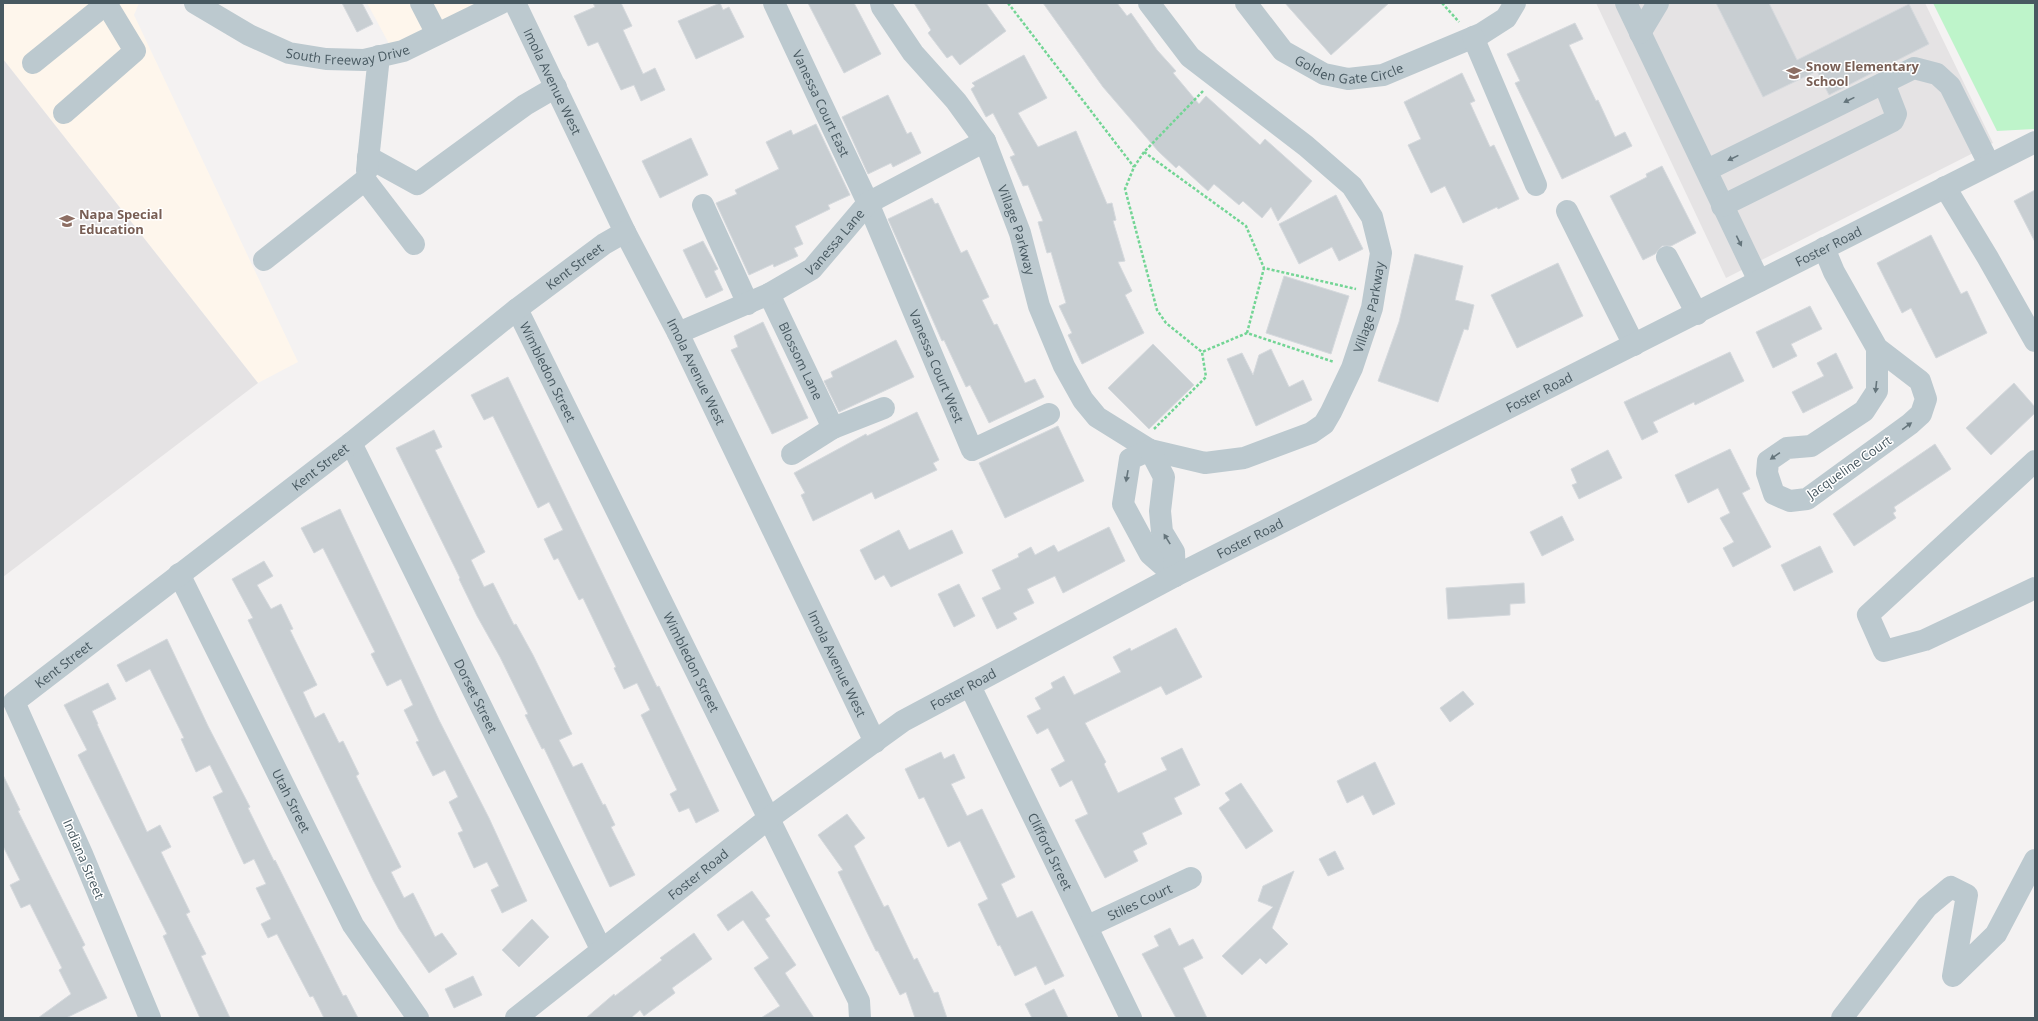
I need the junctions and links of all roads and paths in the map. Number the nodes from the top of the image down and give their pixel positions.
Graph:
1 (106, 3) edge
2 (195, 3) edge
3 (421, 3) edge
4 (502, 3) edge
5 (516, 3) edge
6 (774, 3) edge
7 (881, 3) edge
8 (1008, 3) edge
9 (1149, 3) edge
10 (1246, 3) edge
11 (1442, 3) edge
12 (1515, 3) edge
13 (1626, 3) edge
14 (1658, 3) edge
15 (1640, 33) junction
16 (437, 34) junction
17 (1473, 37) junction
18 (379, 56) junction
19 (33, 63) dead end
20 (1216, 77) junction
21 (1884, 83) junction
22 (556, 87) junction
23 (64, 113) dead end
24 (985, 141) junction
25 (2035, 142) edge
26 (1144, 152) junction
27 (368, 157) junction
28 (1989, 164) junction
29 (1134, 167) junction
30 (1707, 170) junction
31 (366, 180) junction
32 (1536, 185) dead end
33 (1945, 187) junction
34 (868, 203) junction
35 (703, 205) dead end
36 (1722, 206) junction
37 (1567, 211) dead end
38 (625, 232) junction
39 (414, 244) dead end
40 (1824, 248) junction
41 (1666, 257) dead end
42 (264, 260) dead end
43 (1264, 268) junction
44 (1759, 281) junction
45 (770, 294) junction
46 (1374, 294) junction
47 (748, 304) junction
48 (517, 309) junction
49 (1697, 314) junction
50 (678, 333) junction
51 (1247, 333) junction
52 (2035, 341) edge
53 (1634, 345) junction
54 (1877, 348) junction
55 (1202, 352) junction
56 (1352, 368) junction
57 (884, 408) dead end
58 (1049, 414) dead end
59 (833, 428) junction
60 (351, 443) junction
61 (1145, 447) junction
62 (792, 454) dead end
63 (2035, 461) edge
64 (179, 574) junction
65 (1175, 576) junction
66 (2035, 588) edge
67 (970, 686) junction
68 (14, 702) joint
69 (875, 742) junction
70 (768, 819) junction
71 (2035, 860) edge
72 (1192, 878) dead end
73 (1088, 926) junction
74 (600, 950) junction
75 (148, 1017) edge
76 (418, 1018) edge
77 (516, 1018) edge
78 (860, 1018) edge
79 (1131, 1018) edge
80 (1842, 1018) edge

1 - 19 street
1 - 23 street
2 - 18 street, South Freeway Drive
3 - 16 street
4 - 16 street, South Freeway Drive
5 - 22 street, Imola Avenue West
6 - 34 street, Vanessa Court East
7 - 24 street, Village Parkway
8 - 29 path
9 - 20 street, Village Parkway
10 - 17 street, Golden Gate Circle
11 - 17 path
12 - 17 street, Golden Gate Circle
13 - 15 street
14 - 15 street
15 - 30 street
16 - 18 street, South Freeway Drive
17 - 32 street
18 - 27 street
20 - 26 path
20 - 46 street, Village Parkway
21 - 28 street
21 -> 30 street
21 - 36 street
22 - 27 street
22 - 38 street, Imola Avenue West
24 - 34 street, Vanessa Lane
24 - 61 street, Village Parkway
25 - 28 street, Foster Road
26 - 29 path
26 - 43 path
27 - 31 street
28 - 33 street, Foster Road
29 - 55 path
30 - 36 street
31 - 39 street
31 - 42 street
33 - 40 street, Foster Road
33 - 52 street
34 - 45 street, Vanessa Lane
34 - 58 street, Vanessa Court West
35 - 47 street
36 -> 44 street
37 - 53 street
38 - 48 street, Kent Street
38 - 50 street, Imola Avenue West
40 - 44 street, Foster Road
40 - 54 street, Jacqueline Court
41 - 49 street
43 - 46 path
43 - 51 path
44 - 49 street, Foster Road
45 - 47 street, Vanessa Lane
45 - 59 street, Blossom Lane
46 - 56 street, Village Parkway
47 - 50 street, Vanessa Lane
48 - 60 street, Kent Street
48 - 70 street, Wimbledon Street
49 - 53 street, Foster Road
50 - 69 street, Imola Avenue West
51 - 55 path
51 - 56 path
53 - 65 street, Foster Road
54 -> 54 street, Jacqueline Court
55 - 61 path
56 - 61 street, Village Parkway
57 - 59 street
59 - 62 street
60 - 64 street, Kent Street
60 - 74 street, Dorset Street
65 -> 61 street
61 -> 65 street
63 - 66 street
64 - 68 street, Kent Street
64 - 76 street, Utah Street
65 - 67 street, Foster Road
67 - 69 street, Foster Road
67 - 73 street, Clifford Street
68 - 75 street, Indiana Street
69 - 70 street, Foster Road
70 - 74 street, Foster Road
70 - 78 street, Wimbledon Street
71 - 80 street
72 - 73 street, Stiles Court
73 - 79 street, Clifford Street
74 - 77 street, Foster Road

